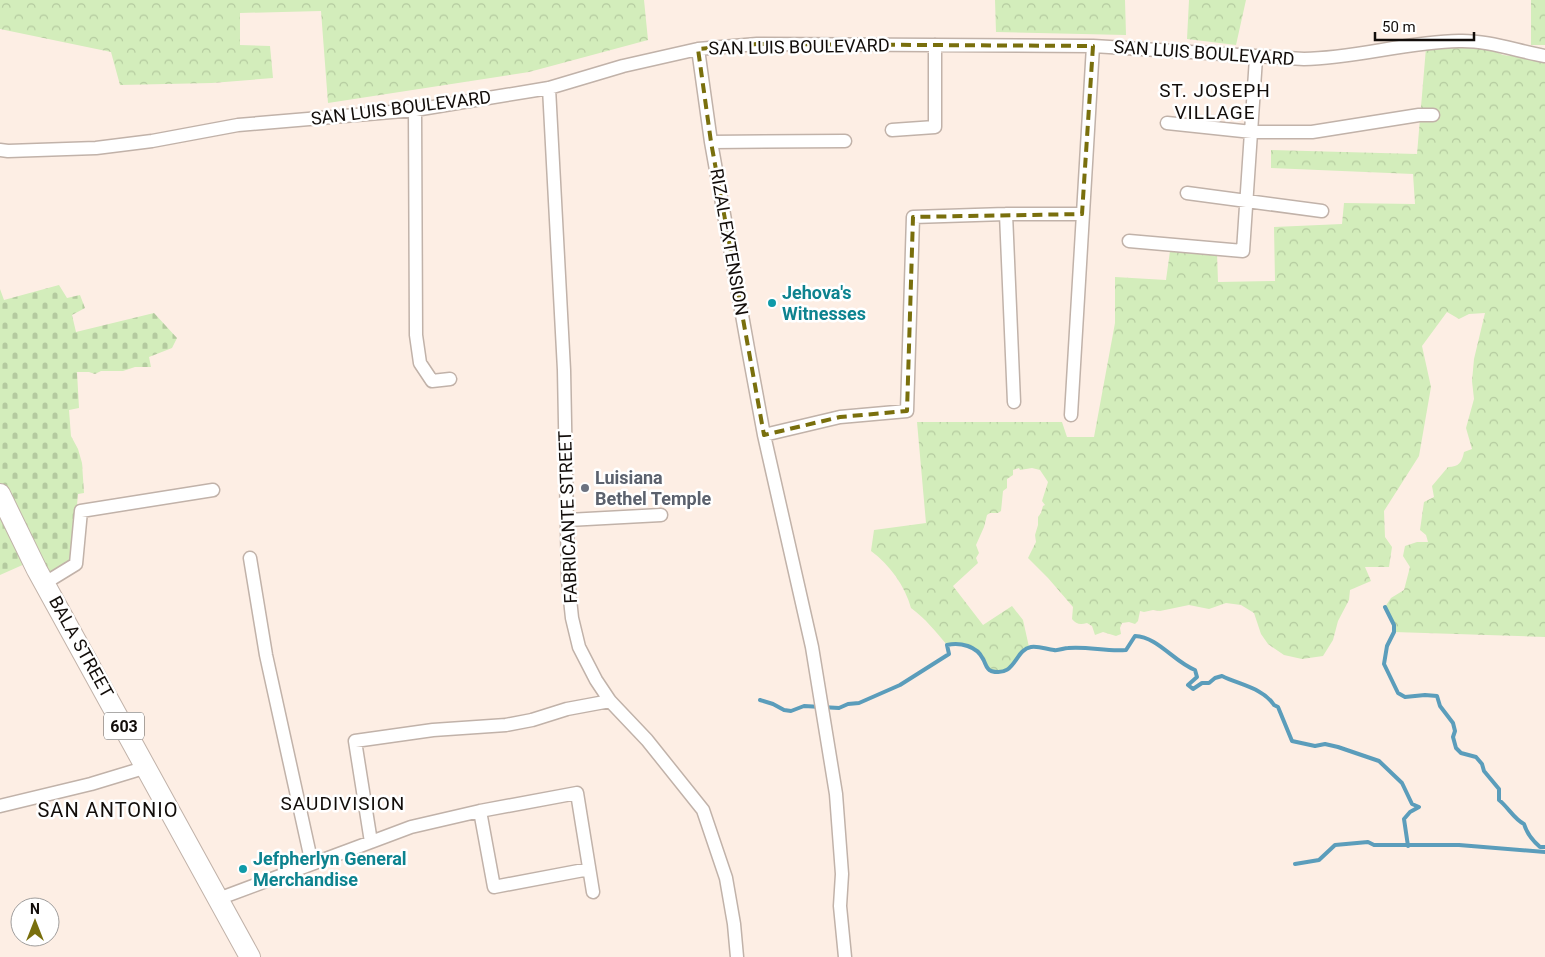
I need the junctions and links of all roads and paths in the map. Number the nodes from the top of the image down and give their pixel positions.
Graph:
1 (935, 45) junction
2 (1093, 46) junction
3 (698, 49) junction
4 (1545, 56) edge
5 (1256, 58) junction
6 (549, 88) junction
7 (415, 110) junction
8 (1433, 115) dead end
9 (1168, 124) dead end
10 (892, 130) dead end
11 (1252, 132) junction
12 (845, 141) dead end
13 (711, 142) junction
14 (0, 150) edge
15 (1187, 193) dead end
16 (1246, 201) junction
17 (1322, 211) dead end
18 (1006, 214) junction
19 (1082, 214) junction
20 (1129, 241) dead end
21 (450, 379) dead end
22 (1014, 402) dead end
23 (1071, 415) dead end
24 (764, 435) junction
25 (213, 490) dead end
26 (0, 494) edge
27 (661, 515) dead end
28 (568, 520) junction
29 (250, 558) dead end
30 (45, 583) junction
31 (610, 701) junction
32 (147, 767) junction
33 (0, 806) edge
34 (480, 811) junction
35 (371, 842) junction
36 (312, 864) junction
37 (589, 869) junction
38 (593, 892) dead end
39 (218, 899) junction
40 (250, 957) edge
41 (737, 957) edge
42 (845, 957) edge

1 - 2 street, SAN LUIS BOULEVARD
1 - 3 street, SAN LUIS BOULEVARD
1 - 10 street
2 - 5 street, SAN LUIS BOULEVARD
2 - 19 street
3 - 6 street, SAN LUIS BOULEVARD
3 - 13 street, RIZAL EXTENSION
4 - 5 street, SAN LUIS BOULEVARD
5 - 11 street
6 - 7 street, SAN LUIS BOULEVARD
6 - 28 street, FABRICANTE STREET
7 - 14 street, SAN LUIS BOULEVARD
7 - 21 street
8 - 11 street
9 - 11 street
11 - 16 street
12 - 13 street
13 - 24 street, RIZAL EXTENSION
15 - 16 street
16 - 17 street
16 - 20 street
18 - 19 street
18 - 22 street
18 - 24 street
19 - 23 street
24 - 42 street, RIZAL EXTENSION
25 - 30 street
26 - 30 main road, BALA STREET / 603
27 - 28 street
28 - 31 street, FABRICANTE STREET
29 - 36 street
30 - 32 main road, BALA STREET / 603
31 - 35 street
31 - 41 street, FABRICANTE STREET
32 - 33 street
32 - 39 main road, BALA STREET / 603
34 - 35 street
34 - 37 street
34 - 37 street
35 - 36 street
36 - 39 street
37 - 38 street
39 - 40 main road, BALA STREET / 603

